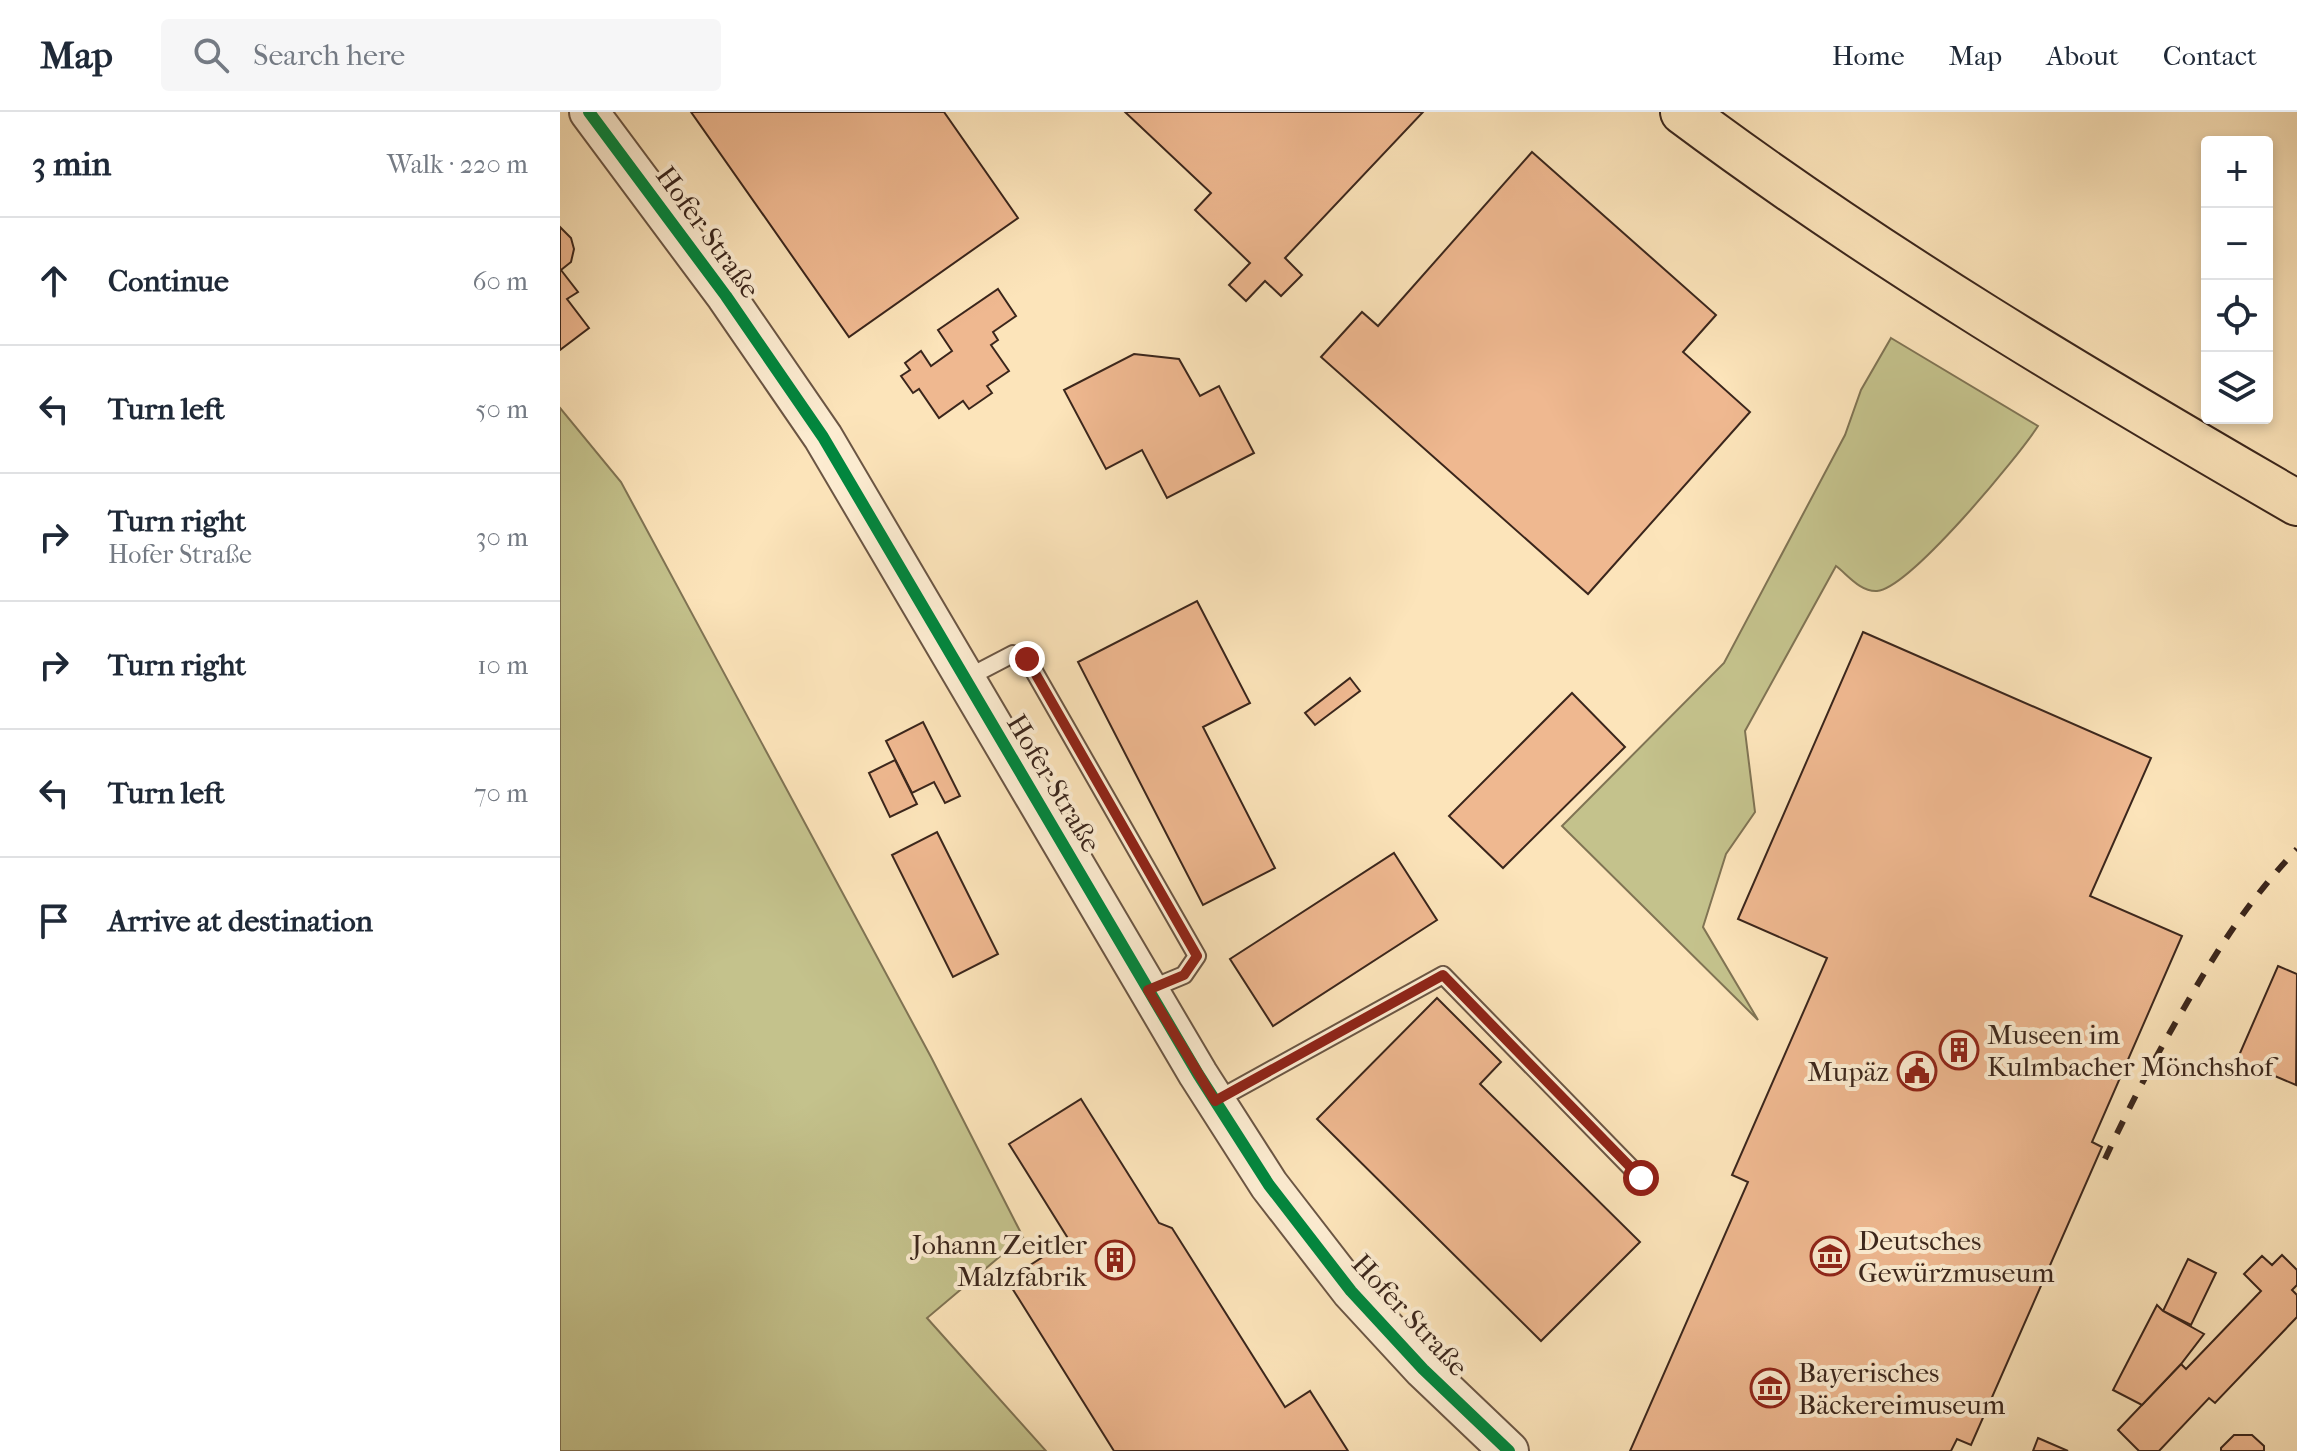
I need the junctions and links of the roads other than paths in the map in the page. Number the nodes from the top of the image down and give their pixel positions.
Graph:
1 (589, 112) edge
2 (1683, 112) edge
3 (2297, 503) edge
4 (965, 679) junction
5 (1148, 990) junction
6 (1215, 1101) junction
7 (1641, 1178) dead end
8 (1509, 1451) edge

1 - 4 street, Hofer Straße
2 - 3 highway
4 - 5 street, Hofer Straße
4 - 5 lane
5 - 6 street, Hofer Straße
6 - 7 lane
6 - 8 street, Hofer Straße

